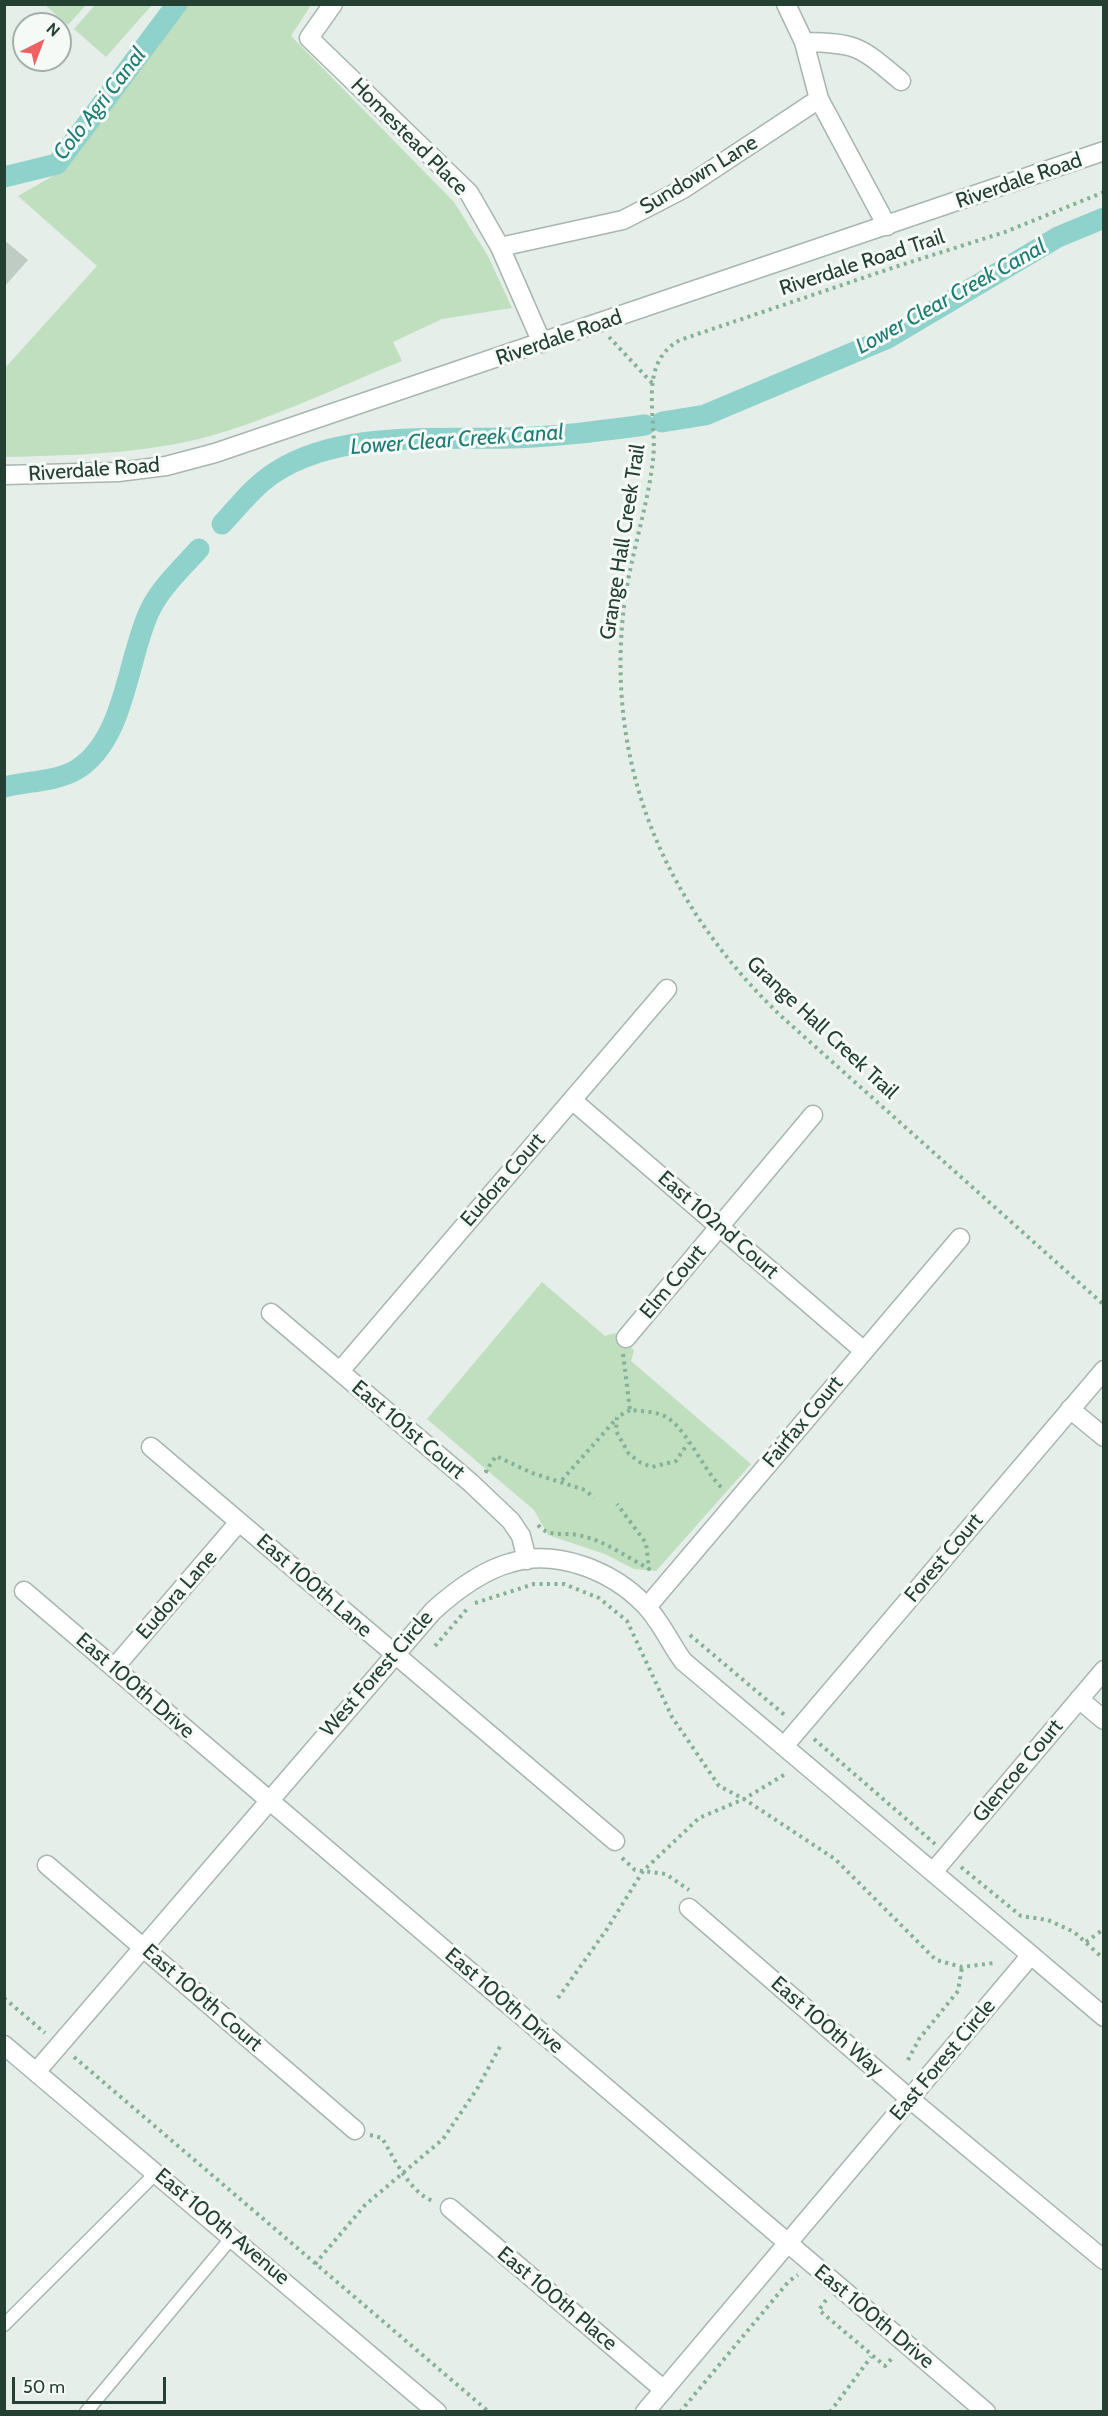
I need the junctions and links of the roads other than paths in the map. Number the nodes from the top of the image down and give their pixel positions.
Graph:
1 (333, 4) edge
2 (786, 4) edge
3 (804, 42) junction
4 (901, 81) dead end
5 (819, 99) junction
6 (1104, 152) edge
7 (887, 226) junction
8 (500, 247) junction
9 (542, 344) junction
10 (4, 475) edge
11 (667, 989) dead end
12 (572, 1100) junction
13 (813, 1115) dead end
14 (719, 1227) junction
15 (960, 1238) dead end
16 (271, 1313) dead end
17 (626, 1338) road end
18 (864, 1351) junction
19 (1104, 1370) edge
20 (340, 1371) junction
21 (1070, 1409) junction
22 (1104, 1437) edge
23 (151, 1447) dead end
24 (239, 1522) junction
25 (527, 1560) junction
26 (24, 1591) dead end
27 (647, 1606) junction
28 (394, 1654) junction
29 (114, 1668) junction
30 (1104, 1670) edge
31 (1079, 1699) junction
32 (1104, 1720) edge
33 (785, 1745) junction
34 (268, 1800) junction
35 (615, 1841) road end
36 (48, 1865) dead end
37 (933, 1872) junction
38 (689, 1908) road end
39 (143, 1947) junction
40 (1031, 1955) junction
41 (1104, 2017) edge
42 (4, 2045) edge
43 (36, 2072) junction
44 (910, 2099) junction
45 (355, 2130) road end
46 (157, 2172) junction
47 (450, 2208) road end
48 (233, 2236) junction
49 (787, 2244) junction
50 (1104, 2260) edge
51 (4, 2325) edge
52 (664, 2390) junction
53 (981, 2410) edge
54 (86, 2412) edge
55 (437, 2412) edge
56 (645, 2412) edge

1 - 8 street, Homestead Place
2 - 3 street
3 - 4 street
3 - 5 street
5 - 7 street
5 - 8 street, Sundown Lane
6 - 7 street, Riverdale Road
7 - 9 street, Riverdale Road
8 - 9 street, Homestead Place
9 - 10 street, Riverdale Road
11 - 12 street, Eudora Court
12 - 14 street, East 102nd Court
12 - 20 street, Eudora Court
13 - 14 street, Elm Court
14 - 17 street, Elm Court
14 - 18 street, East 102nd Court
15 - 18 street, Fairfax Court
16 - 20 street, East 101st Court
18 - 27 street, Fairfax Court
19 - 21 street, Forest Court
20 - 25 street, East 101st Court
21 - 22 street
21 - 33 street, Forest Court
23 - 24 street, East 100th Lane
24 - 28 street, East 100th Lane
24 - 29 street, Eudora Lane
25 - 27 street, West Forest Circle
25 - 28 street, West Forest Circle
26 - 29 street, East 100th Drive
27 - 33 street, West Forest Circle
28 - 34 street, West Forest Circle
28 - 35 street, East 100th Lane
29 - 34 street, East 100th Drive
30 - 31 street, Glencoe Court
31 - 32 street
31 - 37 street, Glencoe Court
33 - 37 street
34 - 39 street, West Forest Circle
34 - 49 street, East 100th Drive
36 - 39 street, East 100th Court
37 - 40 street
38 - 44 street, East 100th Way
39 - 43 street, West Forest Circle
39 - 45 street, East 100th Court
40 - 41 street
40 - 44 street, East Forest Circle
42 - 43 street, East 100th Avenue
43 - 46 street, East 100th Avenue
44 - 49 street, East Forest Circle
44 - 50 street, East 100th Way
46 - 48 street, East 100th Avenue
46 - 51 lane
47 - 52 street, East 100th Place
48 - 54 lane
48 - 55 street, East 100th Avenue
49 - 52 street, East Forest Circle
49 - 53 street, East 100th Drive
52 - 56 street, East Forest Circle

